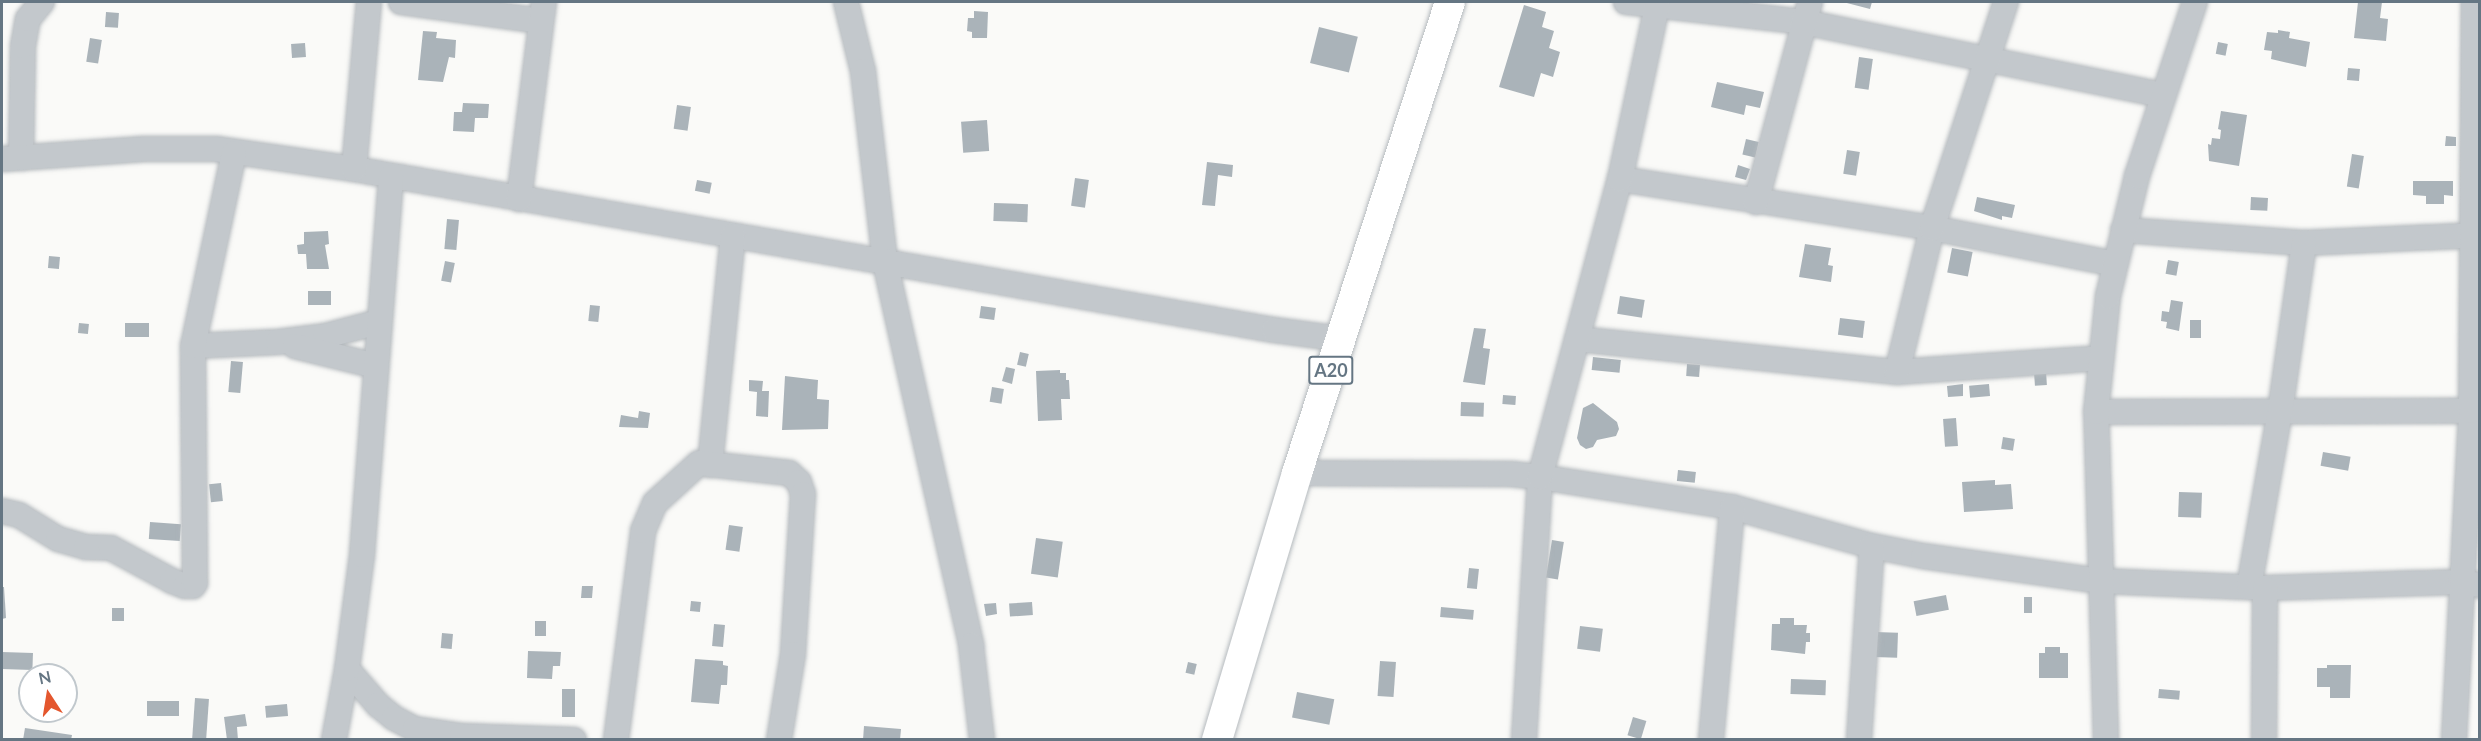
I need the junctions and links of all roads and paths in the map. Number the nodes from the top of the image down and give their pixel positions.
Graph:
1 (42, 2) edge
2 (369, 2) edge
3 (401, 2) edge
4 (846, 2) edge
5 (1450, 2) edge
6 (1626, 2) edge
7 (2006, 2) edge
8 (2195, 2) edge
9 (2474, 2) edge
10 (1658, 4) edge
11 (543, 11) edge
12 (1806, 12) edge
13 (1987, 59) junction
14 (2162, 95) junction
15 (234, 153) junction
16 (11, 159) edge
17 (354, 170) junction
18 (391, 177) junction
19 (1620, 179) junction
20 (519, 200) junction
21 (1755, 202) junction
22 (1932, 228) junction
23 (2123, 230) junction
24 (733, 236) junction
25 (2477, 236) edge
26 (2304, 243) junction
27 (885, 262) junction
28 (2115, 264) junction
29 (380, 322) junction
30 (1341, 339) junction
31 (1576, 339) junction
32 (278, 342) junction
33 (193, 346) junction
34 (2101, 358) junction
35 (376, 366) junction
36 (1897, 372) junction
37 (2471, 411) junction
38 (2096, 412) junction
39 (2280, 412) junction
40 (710, 465) junction
41 (1298, 473) junction
42 (1540, 477) junction
43 (1732, 507) junction
44 (2, 511) edge
45 (1872, 546) junction
46 (2101, 581) junction
47 (2470, 583) edge
48 (2257, 587) junction
49 (347, 669) junction
50 (334, 740) edge
51 (574, 740) edge
52 (616, 740) edge
53 (779, 740) edge
54 (982, 740) edge
55 (1217, 740) edge
56 (1524, 740) edge
57 (1711, 740) edge
58 (1859, 740) edge
59 (2106, 740) edge
60 (2264, 740) edge
61 (2454, 740) edge

1 - 16 street
2 - 17 street
3 - 11 street
4 - 27 street
5 - 30 main road, A20
6 - 10 street
7 - 13 street
8 - 14 street
9 - 25 street
10 - 12 street
10 - 19 street
11 - 20 street
12 - 13 street
12 - 21 street
13 - 14 street
13 - 22 street
14 - 23 street
15 - 16 street
15 - 17 street
15 - 33 street
17 - 18 street
18 - 20 street
18 - 29 street
19 - 21 street
19 - 31 street
20 - 24 street
21 - 22 street
22 - 28 street
22 - 36 street
23 - 26 street
23 - 28 street
24 - 27 street
24 - 40 street
25 - 26 street
25 - 37 street
26 - 39 street
27 - 30 street
27 - 54 street
28 - 34 street
29 - 32 street
29 - 35 street
30 - 41 main road, A20
31 - 36 street
31 - 42 street
32 - 33 street
32 - 35 street
33 - 44 street
34 - 36 street
34 - 38 street
35 - 49 street
37 - 39 street
37 - 47 street
38 - 39 street
38 - 46 street
39 - 48 street
40 - 52 street
40 - 53 street
41 - 42 street
41 - 55 main road, A20
42 - 43 street
42 - 56 street
43 - 45 street
43 - 57 street
45 - 46 street
45 - 58 street
46 - 48 street
46 - 59 street
47 - 48 street
47 - 61 street
48 - 60 street
49 - 50 street
49 - 51 street

